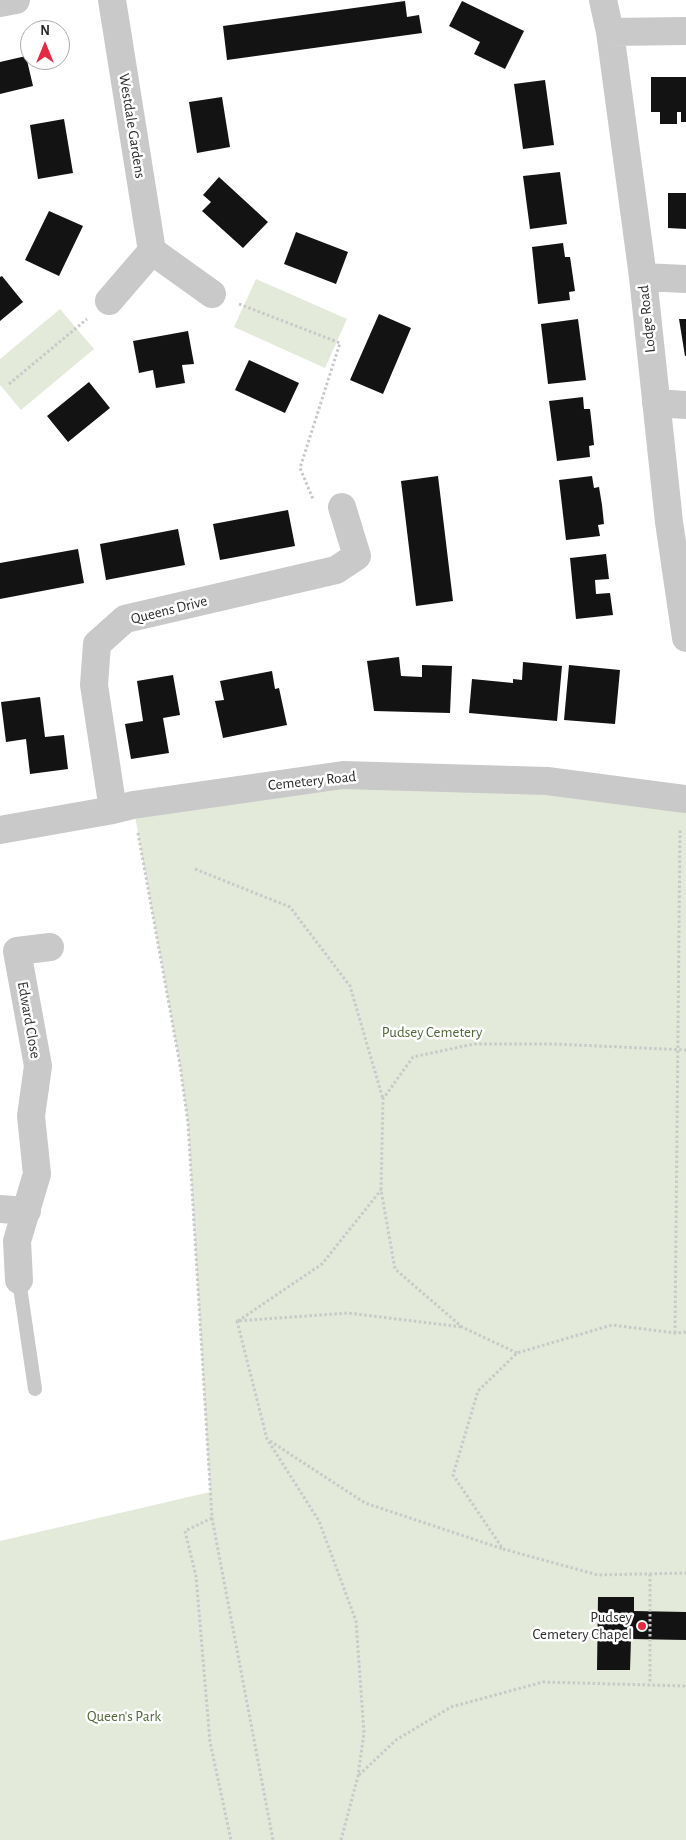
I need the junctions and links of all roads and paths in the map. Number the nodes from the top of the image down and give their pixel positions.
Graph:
1 (16, 0) edge
2 (112, 0) edge
3 (604, 0) edge
4 (0, 2) edge
5 (686, 31) edge
6 (610, 32) junction
7 (152, 251) junction
8 (643, 278) junction
9 (686, 279) edge
10 (212, 294) joint
11 (109, 301) joint
12 (9, 384) dead end
13 (656, 403) junction
14 (686, 405) edge
15 (342, 506) joint
16 (678, 522) edge
17 (686, 638) edge
18 (683, 799) edge
19 (123, 808) junction
20 (0, 830) edge
21 (195, 869) dead end
22 (50, 947) dead end
23 (677, 1050) junction
24 (686, 1050) edge
25 (383, 1099) junction
26 (381, 1190) junction
27 (0, 1209) edge
28 (27, 1211) junction
29 (19, 1280) joint
30 (238, 1321) junction
31 (462, 1327) junction
32 (675, 1332) junction
33 (686, 1332) edge
34 (517, 1353) junction
35 (35, 1388) dead end
36 (267, 1439) junction
37 (212, 1518) junction
38 (503, 1549) junction
39 (686, 1573) edge
40 (650, 1574) junction
41 (650, 1684) junction
42 (686, 1686) edge
43 (358, 1776) junction
44 (231, 1840) edge
45 (273, 1840) edge
46 (341, 1840) edge

1 - 4 street
2 - 7 street, Westdale Gardens
3 - 6 street, Lodge Road
5 - 6 street
6 - 8 street, Lodge Road
7 - 10 street
7 - 11 street
8 - 9 street
8 - 13 street, Lodge Road
10 - 15 path
11 - 12 path
13 - 14 street
13 - 16 street, Lodge Road
15 - 19 street, Queens Drive
16 - 17 street, Lodge Road
18 - 19 street, Cemetery Road
18 - 23 path
19 - 20 street, Cemetery Road
19 - 37 path
21 - 25 path
22 - 28 street, Edward Close
23 - 24 path
23 - 25 path
23 - 32 path
25 - 26 path
26 - 30 path
26 - 31 path
27 - 28 street
28 - 29 street, Edward Close
29 - 35 lane
30 - 31 path
30 - 36 path
31 - 34 path
32 - 33 path
32 - 34 path
34 - 38 path
36 - 38 path
36 - 43 path
37 - 44 path
37 - 45 path
38 - 40 path
39 - 40 path
40 - 41 path
41 - 42 path
41 - 43 path
43 - 46 path

